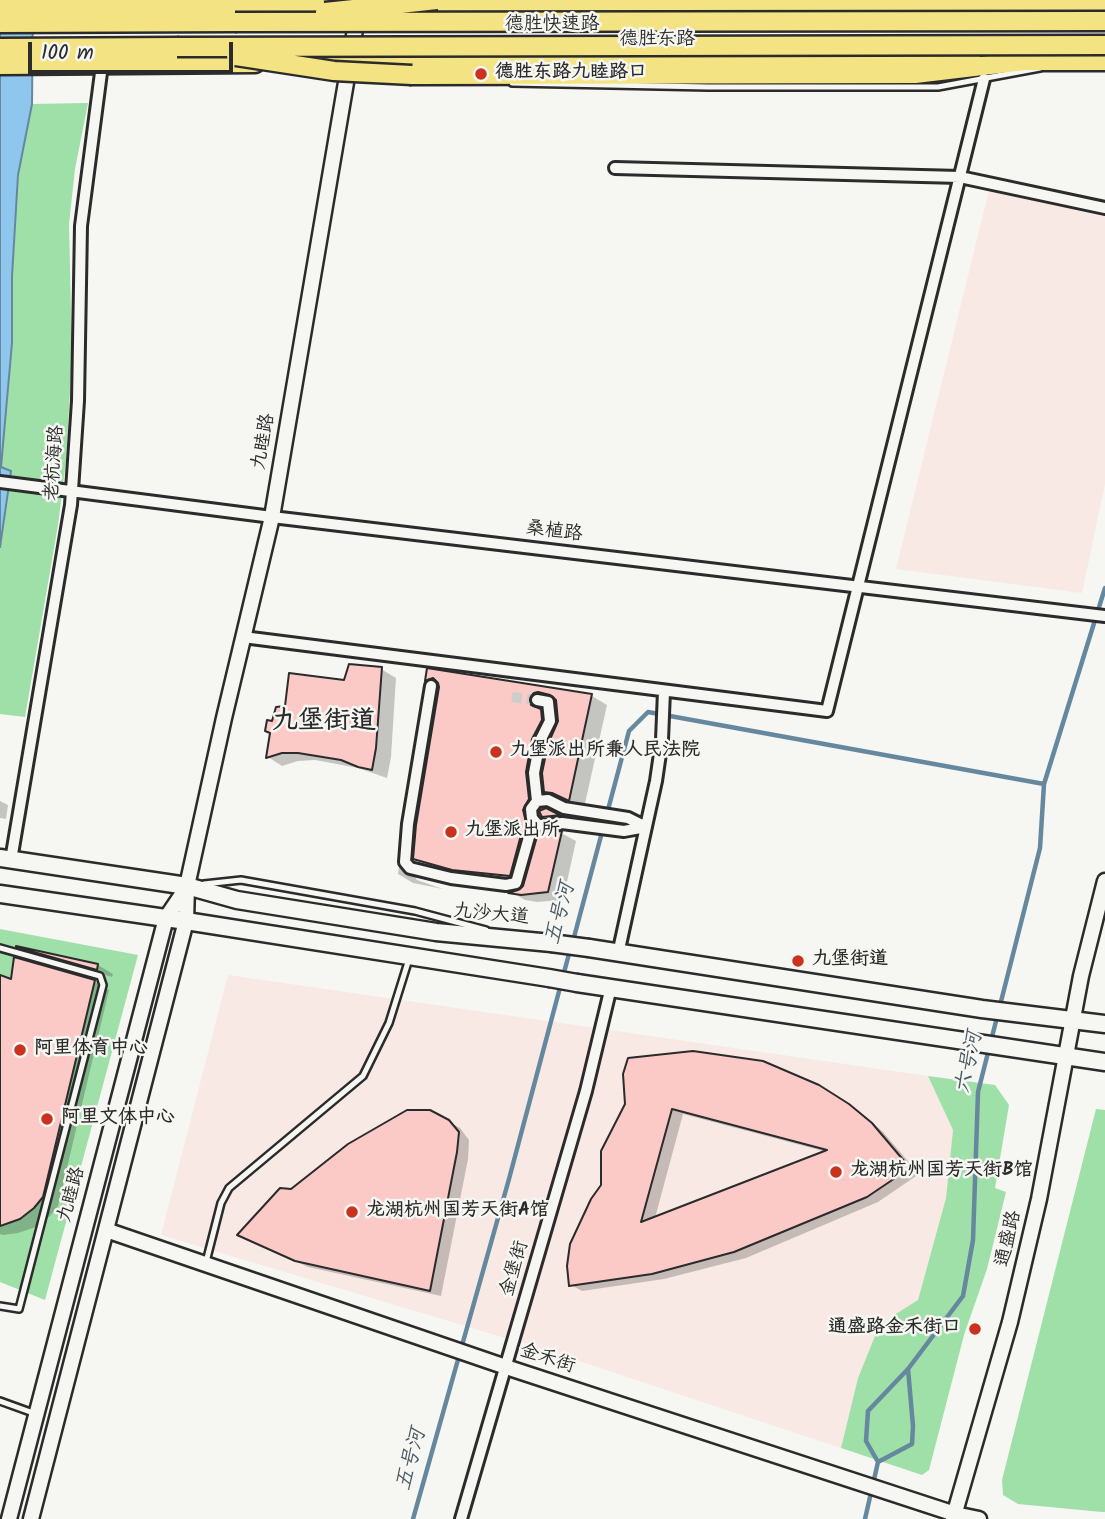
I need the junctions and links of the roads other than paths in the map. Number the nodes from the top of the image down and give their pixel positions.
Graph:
1 (332, 0) edge
2 (437, 0) edge
3 (359, 4) edge
4 (1105, 5) edge
5 (0, 8) edge
6 (1105, 21) edge
7 (235, 22) junction
8 (0, 23) edge
9 (1105, 45) edge
10 (177, 47) junction
11 (0, 48) edge
12 (1024, 61) junction
13 (1080, 61) junction
14 (1105, 61) edge
15 (351, 62) junction
16 (0, 65) edge
17 (102, 65) junction
18 (984, 79) junction
19 (472, 83) dead end
20 (500, 83) dead end
21 (615, 168) dead end
22 (960, 177) junction
23 (1105, 208) edge
24 (0, 482) edge
25 (72, 492) junction
26 (272, 517) junction
27 (858, 586) junction
28 (1105, 616) edge
29 (243, 637) junction
30 (431, 686) dead end
31 (664, 691) junction
32 (537, 700) dead end
33 (537, 801) junction
34 (537, 824) junction
35 (646, 827) junction
36 (6, 859) edge
37 (1105, 881) edge
38 (187, 886) junction
39 (0, 894) edge
40 (166, 919) junction
41 (186, 921) junction
42 (0, 948) edge
43 (618, 954) junction
44 (410, 956) junction
45 (611, 988) junction
46 (1073, 1019) junction
47 (1105, 1024) edge
48 (1066, 1056) junction
49 (1105, 1062) edge
50 (106, 1230) junction
51 (205, 1264) junction
52 (0, 1306) edge
53 (506, 1367) junction
54 (0, 1401) edge
55 (36, 1414) junction
56 (954, 1516) edge
57 (9, 1519) edge
58 (31, 1519) edge
59 (461, 1519) edge
60 (979, 1519) edge

1 - 3 lane
2 - 7 main road, bridge
3 - 4 main road, 德胜东路
3 - 5 main road, 德胜东路
3 - 15 street, 九睦路
6 - 7 main road, 德胜快速路, bridge
7 - 8 main road, 德胜快速路
9 - 10 main road, 德胜快速路, bridge
10 - 11 main road, 德胜快速路
10 - 12 main road, bridge
12 - 13 main road, 德胜东路
12 - 15 main road, 德胜东路
13 - 14 main road, 德胜东路
13 - 18 lane
15 - 17 main road, 德胜东路
15 - 19 lane
15 - 26 street, 九睦路
16 - 17 main road, 德胜东路
17 - 25 street, 老杭海路
18 - 20 lane
18 - 22 street
21 - 22 street
22 - 23 street
22 - 27 street
24 - 25 street, 桑植路
25 - 26 street, 桑植路
25 - 36 street, 老杭海路
26 - 27 street, 桑植路
26 - 29 street, 九睦路
27 - 28 street, 桑植路
27 - 31 street
29 - 31 street
29 - 38 street, 九睦路
30 - 34 street
31 - 35 street
32 - 33 street
33 - 34 street
33 - 35 street
34 - 35 street
35 - 43 street
36 - 38 main road, 九沙大道
37 - 46 street, 通盛路
38 - 40 street, 九睦路
38 - 41 street, 九睦路
38 - 43 main road, 九沙大道, bridge
39 - 40 main road
40 - 41 main road
40 - 55 street, 九睦路
41 - 44 main road
41 - 50 street, 九睦路
42 - 52 lane
43 - 46 main road, 九沙大道
44 - 45 main road, bridge
44 - 51 lane
45 - 48 main road
45 - 53 street, 金堡街
46 - 47 main road, 九沙大道
46 - 48 street, 通盛路
48 - 49 main road
48 - 56 street, 通盛路
50 - 51 street, 金禾街
50 - 58 street, 九睦路
51 - 53 street, 金禾街
53 - 56 street, 金禾街
53 - 59 street, 金堡街
54 - 55 lane
55 - 57 street, 九睦路
56 - 60 street, 金禾街

